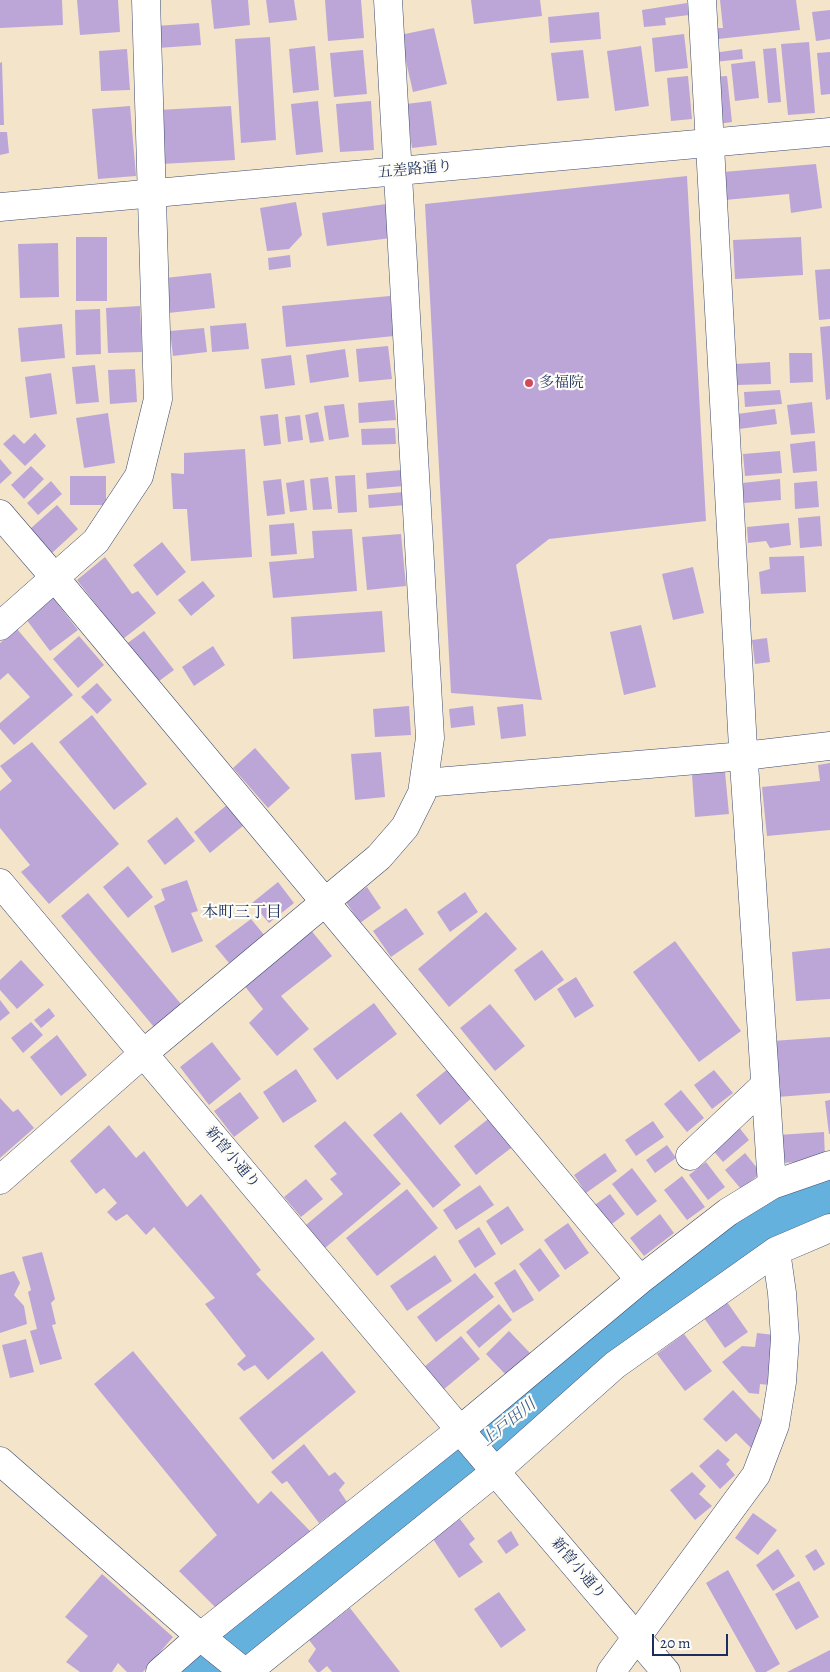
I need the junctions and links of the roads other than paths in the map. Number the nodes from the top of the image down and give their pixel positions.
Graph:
1 (146, 0) edge
2 (388, 0) edge
3 (702, 0) edge
4 (830, 132) edge
5 (711, 143) junction
6 (398, 172) junction
7 (152, 194) junction
8 (0, 207) edge
9 (0, 514) edge
10 (55, 578) junction
11 (0, 626) edge
12 (830, 746) edge
13 (744, 756) junction
14 (424, 783) junction
15 (0, 883) edge
16 (326, 902) junction
17 (144, 1053) junction
18 (765, 1085) junction
19 (690, 1156) dead end
20 (830, 1165) edge
21 (0, 1180) edge
22 (772, 1185) junction
23 (830, 1228) edge
24 (776, 1251) junction
25 (640, 1280) junction
26 (462, 1432) junction
27 (0, 1461) edge
28 (493, 1469) junction
29 (202, 1637) junction
30 (636, 1638) junction
31 (160, 1672) edge
32 (245, 1672) edge
33 (611, 1672) edge
34 (666, 1672) edge

1 - 7 street
2 - 6 street
3 - 5 street
4 - 5 street, 五差路通り
5 - 6 street, 五差路通り
5 - 13 street
6 - 7 street, 五差路通り
6 - 14 street
7 - 8 street, 五差路通り
7 - 10 street
9 - 10 street
10 - 11 street
10 - 16 street
12 - 13 street
13 - 14 street
13 - 18 street
14 - 16 street
15 - 17 street, 新曽小通り
16 - 17 street
16 - 25 street
17 - 21 street
17 - 26 street, 新曽小通り
18 - 19 street
18 - 22 street
20 - 22 street
22 - 25 street
23 - 24 street
24 - 28 street
24 - 30 street
25 - 26 street
26 - 28 street, 新曽小通り
26 - 29 street
27 - 29 street
28 - 30 street, 新曽小通り
28 - 32 street
29 - 31 street
29 - 32 street
30 - 33 street
30 - 34 street, 新曽小通り

